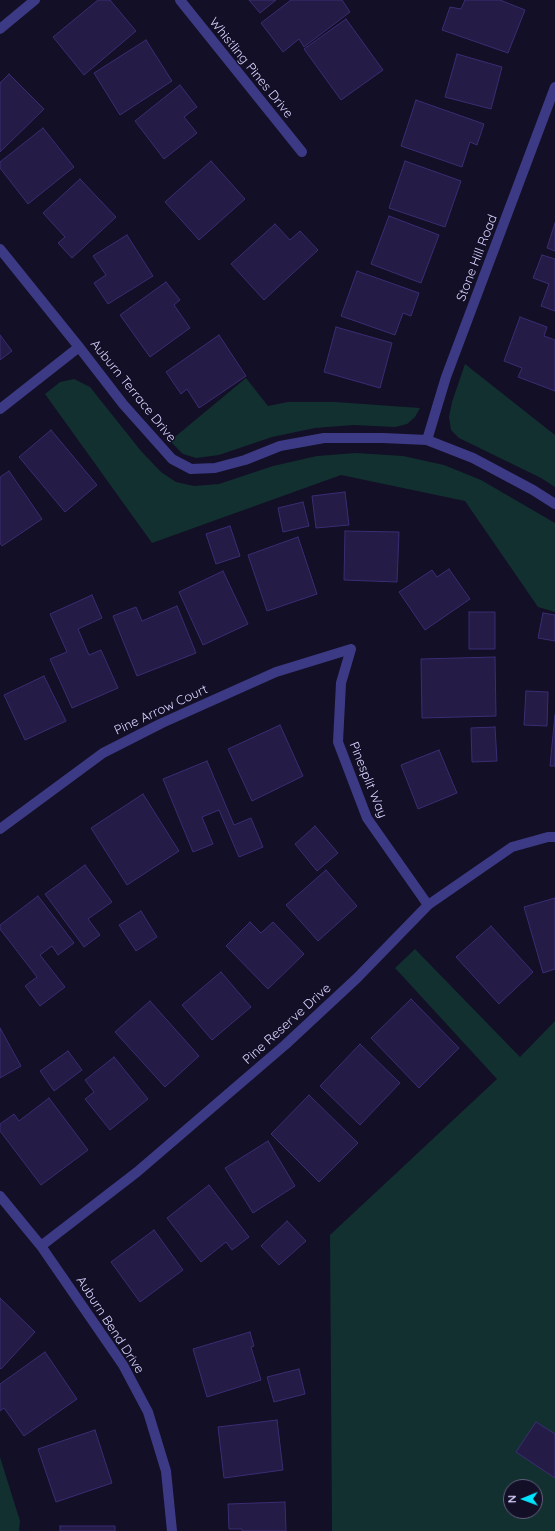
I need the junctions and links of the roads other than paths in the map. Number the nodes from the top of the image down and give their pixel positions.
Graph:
1 (35, 0) edge
2 (180, 0) edge
3 (0, 29) edge
4 (555, 87) edge
5 (302, 152) dead end
6 (0, 249) edge
7 (79, 346) junction
8 (0, 409) edge
9 (427, 440) junction
10 (555, 504) edge
11 (351, 649) joint
12 (0, 829) edge
13 (555, 837) edge
14 (428, 905) junction
15 (0, 1196) edge
16 (41, 1246) junction
17 (172, 1531) edge

1 - 3 street
2 - 5 street, Whistling Pines Drive
4 - 9 street, Stone Hill Road
6 - 7 street, Auburn Terrace Drive
7 - 8 street
7 - 9 street, Auburn Terrace Drive
9 - 10 street, Auburn Terrace Drive
11 - 12 street, Pine Arrow Court
11 - 14 street, Pinesplit Way
13 - 14 street, Pine Reserve Drive
14 - 16 street, Pine Reserve Drive
15 - 16 street, Auburn Bend Drive
16 - 17 street, Auburn Bend Drive

